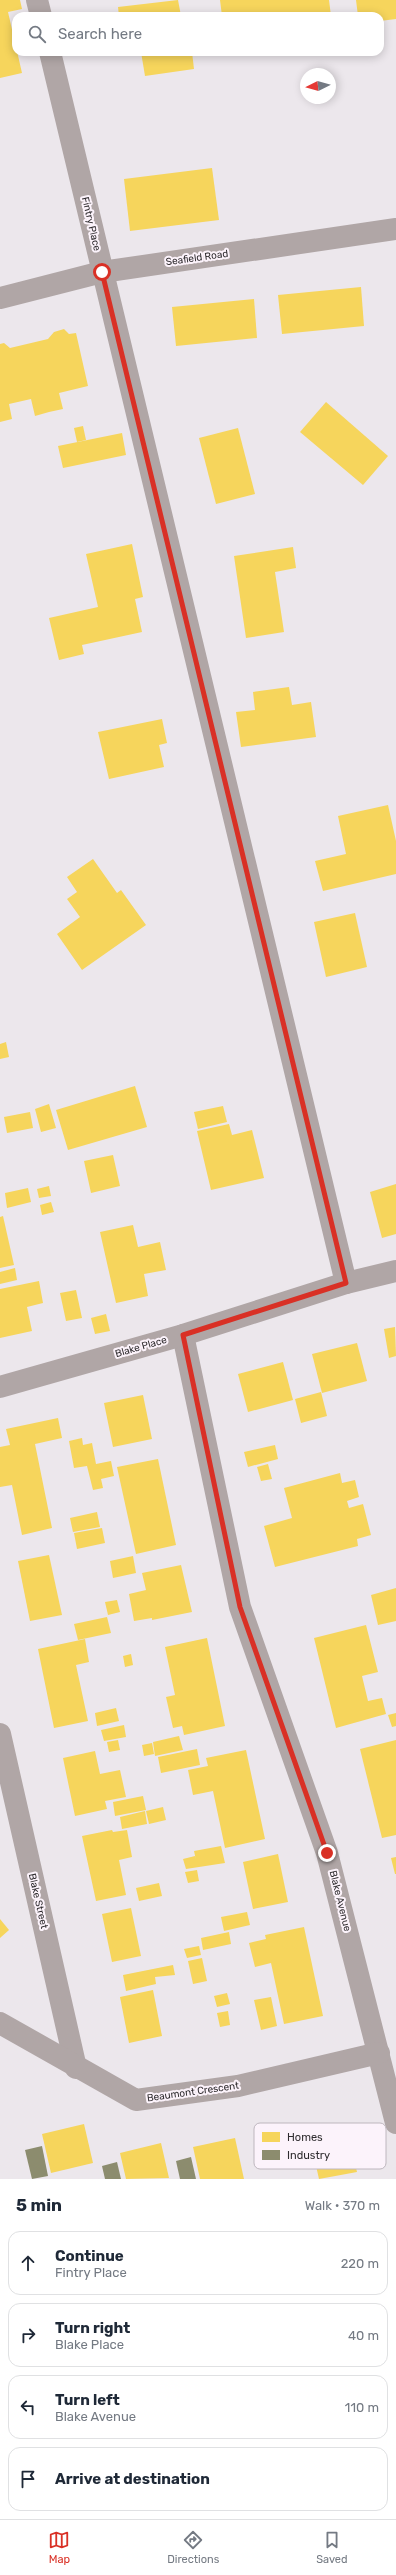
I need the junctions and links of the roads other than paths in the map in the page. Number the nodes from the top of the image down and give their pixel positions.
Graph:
1 (37, 0) edge
2 (40, 12) edge
3 (51, 56) edge
4 (396, 229) edge
5 (102, 272) junction
6 (0, 298) edge
7 (396, 1272) edge
8 (346, 1283) junction
9 (183, 1335) junction
10 (0, 1387) edge
11 (0, 1734) edge
12 (0, 2023) edge
13 (379, 2054) junction
14 (76, 2068) junction
15 (396, 2122) edge

1 - 2 street
3 - 5 street, Fintry Place
4 - 5 street, Seafield Road
5 - 6 street, Seafield Road
5 - 8 street, Fintry Place
7 - 8 street, Blake Place
8 - 9 street, Blake Place
9 - 10 street, Blake Place
9 - 13 street, Blake Avenue
11 - 14 street, Blake Street
12 - 14 street, Beaumont Crescent
13 - 14 street, Beaumont Crescent
13 - 15 street, Blake Avenue

